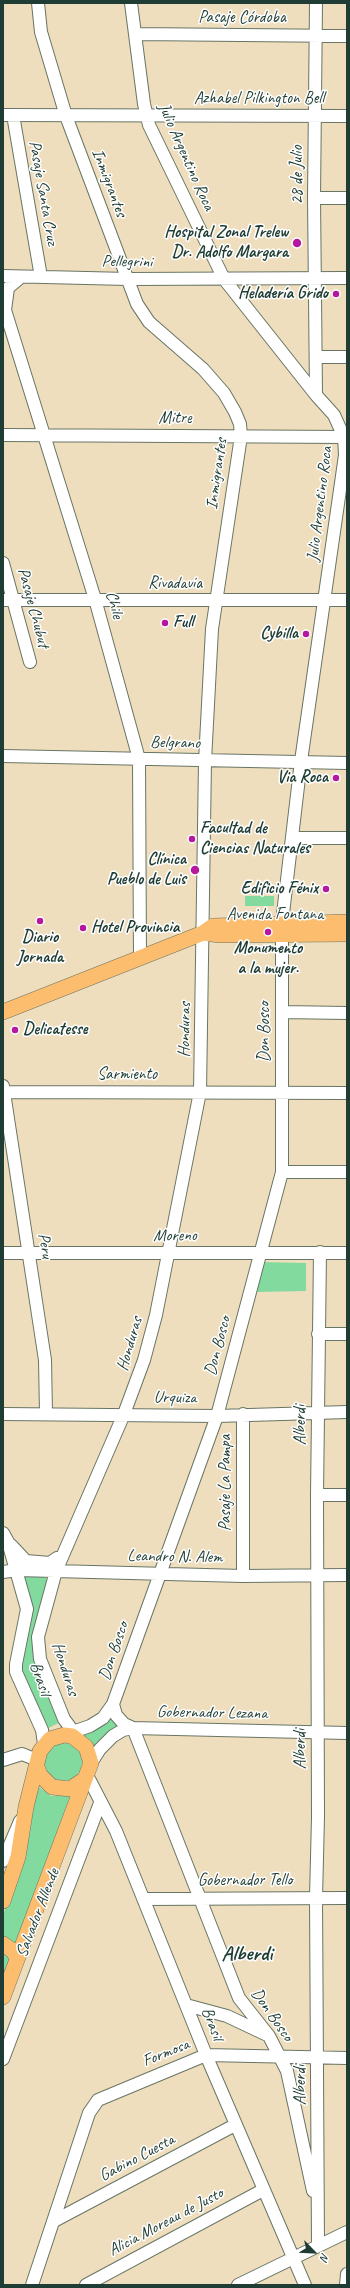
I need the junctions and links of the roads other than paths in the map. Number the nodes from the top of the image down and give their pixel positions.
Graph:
1 (38, 3) edge
2 (132, 3) edge
3 (316, 3) edge
4 (136, 34) junction
5 (316, 36) junction
6 (347, 36) edge
7 (8, 115) edge
8 (66, 116) junction
9 (146, 116) junction
10 (315, 116) junction
11 (347, 116) edge
12 (314, 198) junction
13 (347, 198) edge
14 (3, 276) edge
15 (21, 277) junction
16 (41, 277) junction
17 (315, 278) junction
18 (347, 278) edge
19 (128, 279) junction
20 (224, 280) junction
21 (316, 357) junction
22 (347, 357) edge
23 (316, 395) junction
24 (3, 435) edge
25 (45, 436) junction
26 (240, 436) junction
27 (346, 437) edge
28 (3, 563) edge
29 (95, 599) junction
30 (8, 600) edge
31 (347, 600) edge
32 (215, 601) junction
33 (324, 601) junction
34 (30, 662) dead end
35 (3, 756) edge
36 (139, 759) junction
37 (205, 761) junction
38 (302, 761) junction
39 (347, 763) edge
40 (293, 838) junction
41 (347, 838) edge
42 (347, 922) edge
43 (282, 928) junction
44 (203, 933) junction
45 (347, 934) edge
46 (140, 958) junction
47 (3, 1012) edge
48 (282, 1012) junction
49 (347, 1013) edge
50 (3, 1090) edge
51 (200, 1092) junction
52 (282, 1093) junction
53 (347, 1093) edge
54 (282, 1172) junction
55 (347, 1172) edge
56 (261, 1252) junction
57 (320, 1252) junction
58 (3, 1253) edge
59 (168, 1253) junction
60 (347, 1253) edge
61 (28, 1254) junction
62 (318, 1334) junction
63 (347, 1334) edge
64 (318, 1412) junction
65 (347, 1412) edge
66 (3, 1414) edge
67 (46, 1414) junction
68 (124, 1414) junction
69 (243, 1414) junction
70 (217, 1416) junction
71 (317, 1495) junction
72 (347, 1495) edge
73 (6, 1538) edge
74 (63, 1553) junction
75 (17, 1570) junction
76 (56, 1571) junction
77 (3, 1572) edge
78 (159, 1574) junction
79 (318, 1575) junction
80 (347, 1575) edge
81 (243, 1576) junction
82 (113, 1704) junction
83 (133, 1728) junction
84 (317, 1733) junction
85 (347, 1733) edge
86 (73, 1736) junction
87 (44, 1744) junction
88 (3, 1760) edge
89 (37, 1764) junction
90 (88, 1773) junction
91 (100, 1802) junction
92 (26, 1807) junction
93 (3, 1861) edge
94 (199, 1898) junction
95 (316, 1898) junction
96 (347, 1898) edge
97 (144, 1899) junction
98 (3, 1901) edge
99 (3, 1944) edge
100 (16, 1958) junction
101 (3, 1997) edge
102 (239, 1998) junction
103 (186, 2005) junction
104 (227, 2016) junction
105 (269, 2036) junction
106 (206, 2055) junction
107 (280, 2057) junction
108 (318, 2057) junction
109 (347, 2058) edge
110 (3, 2059) edge
111 (235, 2125) junction
112 (263, 2190) junction
113 (318, 2216) junction
114 (54, 2221) junction
115 (347, 2232) edge
116 (318, 2245) junction
117 (291, 2258) junction
118 (347, 2274) edge
119 (32, 2285) edge
120 (86, 2285) edge
121 (238, 2285) edge
122 (305, 2285) edge
123 (346, 2285) edge

1 - 8 street, Inmigrantes
2 - 4 street, Julio Argentino Roca
3 - 5 street, 28 de Julio
4 - 5 street, Pasaje Córdoba
4 - 9 street, Julio Argentino Roca
5 - 6 street, Pasaje Córdoba
5 - 10 street, 28 de Julio
7 - 8 street, Azhabel Pilkington Bell
7 - 16 street, Pasaje Santa Cruz
8 - 9 street, Azhabel Pilkington Bell
8 - 19 street, Inmigrantes
9 - 10 street, Azhabel Pilkington Bell
9 - 20 street, Julio Argentino Roca
10 - 11 street, Azhabel Pilkington Bell
10 - 12 street, 28 de Julio
12 - 13 street
12 - 17 street, 28 de Julio
14 - 15 street, Pellegrini
15 - 16 street, Pellegrini
15 - 25 street, Chile
16 - 19 street, Pellegrini
17 - 18 street, Pellegrini
17 - 20 street, Pellegrini
17 - 21 street, 28 de Julio
19 - 20 street, Pellegrini
19 - 26 street, Inmigrantes
20 - 23 street, Julio Argentino Roca
21 - 22 street
21 - 23 street, 28 de Julio
23 - 27 street, Julio Argentino Roca
24 - 25 street, Mitre
25 - 26 street, Mitre
25 - 29 street, Chile
26 - 27 street, Mitre
26 - 32 street, Inmigrantes
27 - 33 street, Julio Argentino Roca
28 - 30 street, Pasaje Chubut
29 - 30 street, Rivadavia
29 - 32 street, Rivadavia
29 - 36 street, Chile
30 - 34 street, Pasaje Chubut
31 - 33 street, Rivadavia
32 - 33 street, Rivadavia
32 - 37 street, Inmigrantes
33 - 38 street, Julio Argentino Roca
35 - 36 street, Belgrano
36 - 37 street, Belgrano
36 - 46 street, Chile
37 - 38 street, Belgrano
37 - 44 street, Inmigrantes
38 - 39 street, Belgrano
38 - 40 street, Julio Argentino Roca
40 - 41 street
40 - 43 street, Julio Argentino Roca
42 - 43 main road, Avenida Fontana
43 - 44 main road, Avenida Fontana
43 - 45 main road, Avenida Fontana
43 - 48 street, Don Bosco
44 - 46 main road, Avenida Fontana
44 - 51 street, Honduras
46 - 47 main road, Avenida Fontana
48 - 49 street
48 - 52 street, Don Bosco
50 - 51 street, Sarmiento
50 - 61 street, Peru
51 - 52 street, Sarmiento
51 - 59 street, Honduras
52 - 53 street, Sarmiento
52 - 54 street, Don Bosco
54 - 55 street
54 - 56 street, Don Bosco
56 - 57 street, Moreno
56 - 59 street, Moreno
56 - 70 street, Don Bosco
57 - 60 street, Moreno
57 - 62 street, Alberdi
58 - 61 street, Moreno
59 - 61 street, Moreno
59 - 68 street, Honduras
61 - 67 street, Peru
62 - 63 street
62 - 64 street, Alberdi
64 - 65 street, Urquiza
64 - 69 street, Urquiza
64 - 71 street, Alberdi
66 - 67 street, Urquiza
67 - 68 street, Urquiza
68 - 70 street, Urquiza
68 - 74 street, Honduras
69 - 70 street, Urquiza
69 - 81 street, Pasaje La Pampa
70 - 78 street, Don Bosco
71 - 72 street
71 - 79 street, Alberdi
73 - 74 street
73 - 75 street, Brasil
74 - 76 street, Honduras
75 - 76 street, Leandro N. Alem
75 - 77 street, Leandro N. Alem
75 - 87 street, Brasil
76 - 78 street, Leandro N. Alem
76 - 86 street, Honduras
78 - 81 street, Leandro N. Alem
78 - 82 street, Don Bosco
79 - 80 street, Leandro N. Alem
79 - 81 street, Leandro N. Alem
79 - 84 street, Alberdi
82 - 83 street
82 - 86 street, Don Bosco
83 - 84 street, Gobernador Lezana
83 - 90 street, Gobernador Lezana
83 - 94 street, Don Bosco
84 - 85 street, Gobernador Lezana
84 - 95 street, Alberdi
86 - 87 main road
86 - 90 main road
87 - 89 main road
88 - 89 street
89 - 90 main road
89 - 92 main road
90 - 91 street, Brasil
90 - 100 main road, Salvador Allende
91 - 97 street, Brasil
91 - 110 street, Salvador Allende
92 - 93 street
92 - 98 main road
94 - 95 street, Gobernador Tello
94 - 97 street, Gobernador Tello
94 - 102 street, Don Bosco
95 - 96 street, Gobernador Tello
95 - 108 street, Alberdi
97 - 103 street, Brasil
99 - 100 main road
100 - 101 main road, Salvador Allende
102 - 104 street
102 - 105 street, Don Bosco
103 - 104 street
103 - 106 street, Brasil
104 - 105 street
105 - 107 street, Don Bosco
106 - 107 street, Formosa
106 - 111 street, Brasil
106 - 114 street, Formosa
107 - 108 street, Formosa
107 - 113 street, Don Bosco
108 - 109 street, Formosa
108 - 113 street, Alberdi
111 - 112 street, Brasil
111 - 114 street, Gabino Cuesta
112 - 117 street, Brasil
112 - 120 street, Alicia Moreau de Justo
113 - 116 street, Alberdi
114 - 119 street
115 - 116 street
116 - 117 street
117 - 121 street
117 - 122 street, Brasil
118 - 123 street

